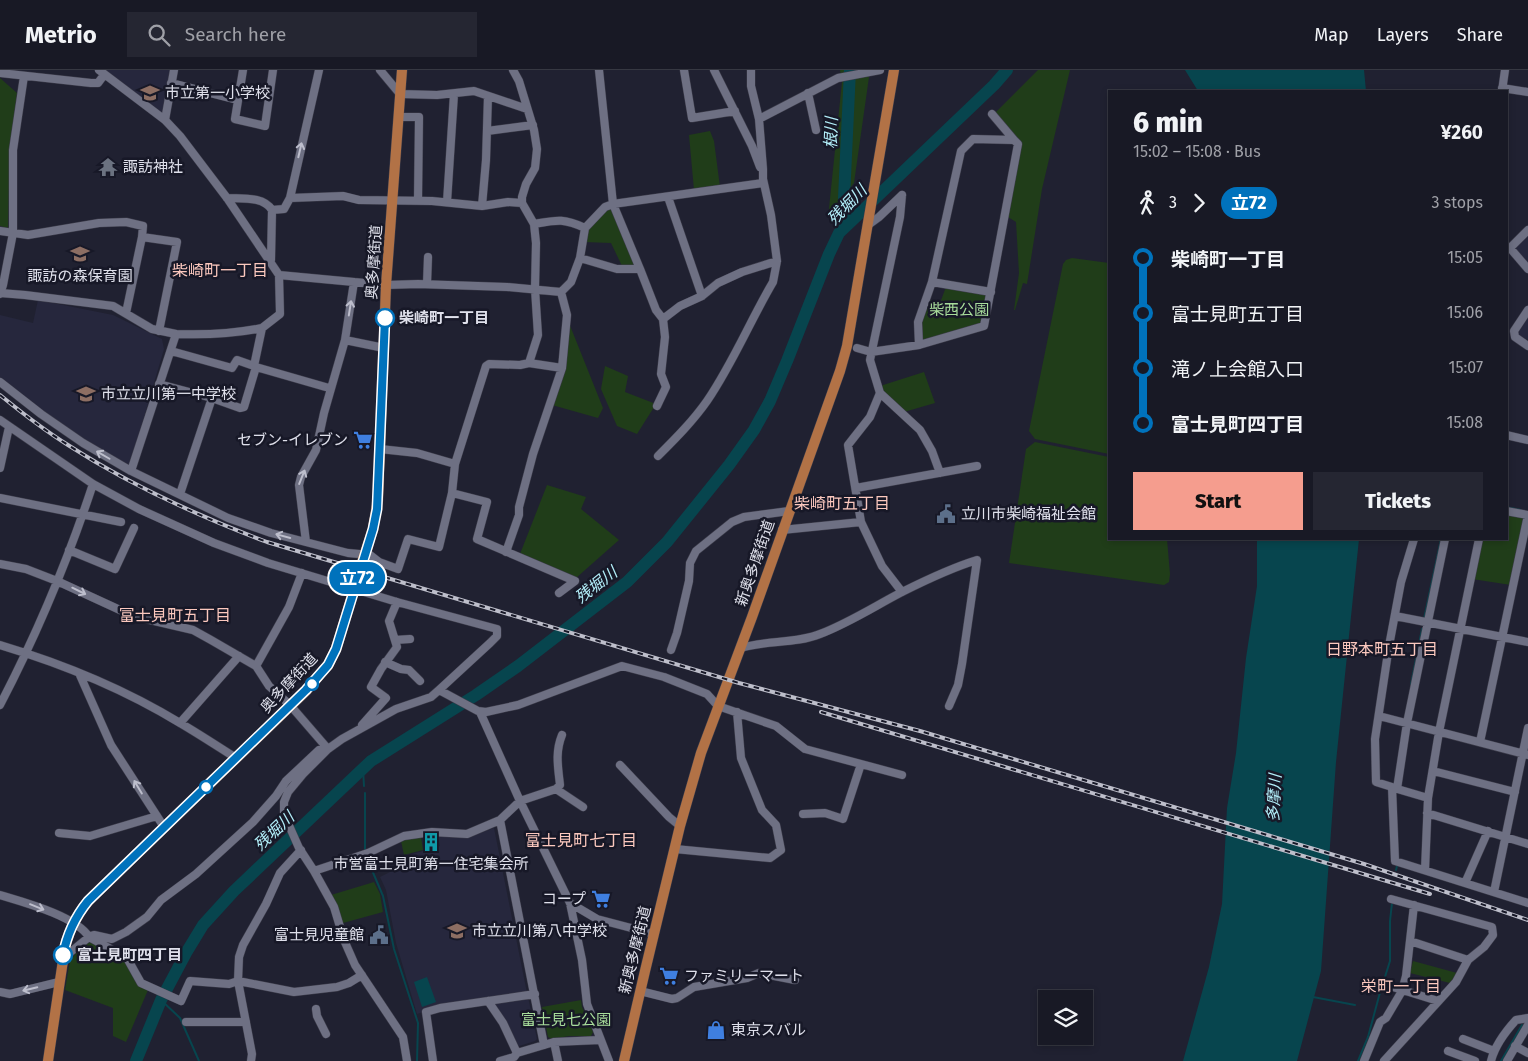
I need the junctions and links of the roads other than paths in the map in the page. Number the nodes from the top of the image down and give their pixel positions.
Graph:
1 (174, 70) edge
2 (242, 70) edge
3 (273, 70) edge
4 (319, 70) edge
5 (380, 70) edge
6 (402, 70) edge
7 (514, 70) edge
8 (599, 70) edge
9 (684, 70) edge
10 (714, 70) edge
11 (751, 70) edge
12 (880, 70) edge
13 (894, 70) edge
14 (1505, 70) edge
15 (0, 73) edge
16 (102, 73) edge
17 (838, 74) edge
18 (24, 76) junction
19 (171, 83) junction
20 (1502, 90) edge
21 (1508, 90) edge
22 (1528, 92) edge
23 (808, 93) junction
24 (400, 94) junction
25 (454, 94) junction
26 (488, 96) junction
27 (238, 100) junction
28 (527, 109) junction
29 (735, 110) junction
30 (992, 114) dead end
31 (399, 117) junction
32 (759, 119) junction
33 (165, 120) junction
34 (533, 126) junction
35 (816, 130) dead end
36 (487, 131) junction
37 (1014, 140) junction
38 (763, 181) junction
39 (668, 197) junction
40 (228, 198) junction
41 (290, 198) junction
42 (393, 201) junction
43 (418, 201) junction
44 (447, 202) junction
45 (522, 203) junction
46 (613, 204) junction
47 (482, 206) junction
48 (272, 210) junction
49 (534, 224) junction
50 (868, 225) junction
51 (585, 228) junction
52 (1528, 230) edge
53 (0, 231) edge
54 (13, 233) junction
55 (142, 237) junction
56 (428, 257) dead end
57 (580, 258) junction
58 (271, 260) junction
59 (777, 261) junction
60 (640, 269) junction
61 (1528, 269) edge
62 (279, 275) junction
63 (354, 282) junction
64 (932, 282) junction
65 (427, 284) junction
66 (386, 285) junction
67 (535, 289) junction
68 (561, 292) junction
69 (992, 292) junction
70 (0, 294) edge
71 (702, 296) junction
72 (1528, 310) edge
73 (126, 313) junction
74 (663, 319) junction
75 (262, 328) junction
76 (160, 331) junction
77 (176, 334) junction
78 (345, 340) junction
79 (919, 345) junction
80 (1528, 346) edge
81 (384, 348) junction
82 (857, 348) dead end
83 (171, 351) junction
84 (871, 352) junction
85 (529, 363) junction
86 (255, 366) junction
87 (562, 368) junction
88 (0, 382) edge
89 (159, 384) junction
90 (330, 390) junction
91 (880, 393) junction
92 (212, 398) junction
93 (657, 406) dead end
94 (0, 420) edge
95 (10, 427) junction
96 (1508, 435) edge
97 (1528, 440) edge
98 (380, 449) junction
99 (658, 456) dead end
100 (455, 464) junction
101 (978, 466) dead end
102 (0, 468) edge
103 (131, 471) junction
104 (940, 473) junction
105 (93, 484) junction
106 (856, 488) junction
107 (452, 492) junction
108 (180, 494) junction
109 (0, 498) edge
110 (1508, 511) edge
111 (789, 512) junction
112 (83, 514) junction
113 (1528, 515) edge
114 (121, 522) dead end
115 (861, 522) junction
116 (134, 528) dead end
117 (782, 530) junction
118 (1414, 540) edge
119 (1445, 540) edge
120 (1479, 540) edge
121 (306, 542) junction
122 (70, 550) junction
123 (506, 552) junction
124 (363, 557) junction
125 (0, 564) edge
126 (302, 573) junction
127 (57, 580) junction
128 (355, 587) junction
129 (902, 592) junction
130 (560, 593) dead end
131 (397, 602) junction
132 (1394, 616) junction
133 (1427, 622) junction
134 (1461, 629) junction
135 (1502, 637) junction
136 (395, 640) junction
137 (410, 640) dead end
138 (1528, 642) edge
139 (0, 645) edge
140 (741, 648) junction
141 (671, 650) dead end
142 (26, 654) junction
143 (239, 656) junction
144 (385, 662) junction
145 (256, 666) junction
146 (79, 673) junction
147 (420, 682) dead end
148 (443, 692) junction
149 (0, 705) edge
150 (290, 705) junction
151 (718, 706) junction
152 (949, 706) dead end
153 (479, 712) junction
154 (737, 712) junction
155 (1379, 716) junction
156 (180, 722) junction
157 (1407, 723) junction
158 (1528, 728) edge
159 (1440, 732) junction
160 (562, 735) dead end
161 (342, 739) junction
162 (1480, 742) junction
163 (328, 749) junction
164 (1525, 754) edge
165 (236, 758) junction
166 (861, 764) junction
167 (620, 765) dead end
168 (1433, 771) junction
169 (902, 775) dead end
170 (1394, 788) junction
171 (556, 789) junction
172 (1514, 792) junction
173 (1428, 798) junction
174 (520, 801) junction
175 (583, 808) dead end
176 (1427, 813) junction
177 (803, 814) dead end
178 (157, 816) junction
179 (500, 820) junction
180 (680, 826) junction
181 (164, 828) junction
182 (1488, 831) junction
183 (59, 833) dead end
184 (1506, 837) junction
185 (1528, 844) edge
186 (300, 849) junction
187 (675, 849) junction
188 (1425, 870) junction
189 (314, 871) junction
190 (1465, 883) junction
191 (1494, 892) junction
192 (0, 895) edge
193 (1391, 899) dead end
194 (570, 903) junction
195 (1528, 903) edge
196 (1414, 905) junction
197 (73, 922) junction
198 (654, 934) junction
199 (89, 937) junction
200 (1410, 941) junction
201 (62, 959) junction
202 (1468, 960) junction
203 (362, 976) junction
204 (795, 980) dead end
205 (238, 981) junction
206 (59, 982) junction
207 (1383, 984) dead end
208 (640, 991) junction
209 (1402, 991) junction
210 (0, 992) edge
211 (535, 994) junction
212 (488, 1001) junction
213 (1438, 1001) junction
214 (316, 1009) dead end
215 (426, 1012) junction
216 (417, 1016) dead end
217 (1528, 1018) edge
218 (186, 1022) dead end
219 (246, 1022) junction
220 (1528, 1025) edge
221 (326, 1034) dead end
222 (1464, 1039) dead end
223 (600, 1040) junction
224 (554, 1042) junction
225 (544, 1044) junction
226 (1515, 1046) junction
227 (1448, 1051) dead end
228 (1494, 1052) junction
229 (517, 1053) junction
230 (1528, 1053) edge
231 (48, 1061) edge
232 (251, 1061) edge
233 (407, 1061) edge
234 (433, 1061) edge
235 (500, 1061) edge
236 (558, 1061) edge
237 (609, 1061) edge
238 (624, 1061) edge
239 (1364, 1061) edge
240 (1384, 1061) edge
241 (1475, 1061) edge
242 (1491, 1061) edge
243 (1507, 1061) edge

1 - 19 street
2 - 27 street
3 - 27 street
41 -> 4 street
5 - 24 street
6 - 24 main road, 奥多摩街道
7 - 28 street
8 - 46 street
9 - 29 street
10 - 29 street
11 - 32 street
12 - 17 street
13 - 50 main road, 新奥多摩街道
14 - 20 street
15 - 18 street
16 - 18 street
16 - 33 street
17 - 23 street
18 - 54 street
19 - 27 street
19 - 33 street
21 - 22 street
23 - 32 street
23 - 35 street
24 - 25 street
24 - 31 main road, 奥多摩街道
25 - 26 street
25 - 44 street
26 - 28 street
26 - 36 street
28 - 34 street
29 - 38 street
30 - 37 street
31 - 42 main road, 奥多摩街道
31 - 43 street
32 - 38 street
33 - 40 street
34 - 36 street
34 - 45 street
36 - 47 street
37 - 64 street
37 - 69 street
38 - 39 street
38 - 59 street
39 - 46 street
39 - 71 street
40 - 48 street
40 - 58 street
41 - 42 street
41 - 48 street
42 - 43 street
42 - 66 main road, 奥多摩街道
43 - 44 street
44 - 47 street
45 - 47 street
45 - 49 street
46 - 51 street
46 - 60 street
48 - 58 street
49 - 51 street
49 - 67 street
50 - 84 street
50 - 111 main road, 新奥多摩街道
51 - 57 street
52 - 61 street
53 - 54 street
54 - 55 street
54 - 70 street
55 - 73 street
55 - 76 street
56 - 65 street
57 - 60 street
57 - 68 street
58 - 62 street
59 - 71 street
59 - 99 street
60 - 74 street
62 - 63 street
62 - 75 street
63 - 66 street
78 -> 63 street
64 - 69 street
64 - 79 street
65 - 66 street
65 - 67 street
66 - 81 main road, 奥多摩街道
67 - 68 street
67 - 85 street
68 - 87 street
69 - 79 street
70 - 73 street
71 - 74 street
72 - 80 street
73 - 76 street
74 - 93 street
75 - 77 street
75 - 86 street
76 - 77 street
77 - 83 street
78 - 81 street
78 - 90 street
79 - 84 street
81 - 98 main road, 奥多摩街道
82 - 84 street
83 - 86 street
83 - 89 street
84 - 91 street
85 - 87 street
85 - 100 street
86 - 90 street
86 - 92 street
87 - 123 street
103 -> 88 street
89 - 92 street
89 - 103 street
121 -> 90 street
91 - 104 street
91 - 106 street
92 - 108 street
94 - 95 street
95 - 102 street
95 - 105 street
96 - 97 street
98 - 100 street
98 - 124 main road, 奥多摩街道
100 - 107 street
101 - 104 street
103 - 108 street
104 - 106 street
105 - 112 street
105 - 126 street
106 - 115 street
107 - 123 street
107 - 124 street
121 -> 108 street
109 - 112 street
110 - 113 street
111 - 117 main road, 新奥多摩街道
111 - 141 street
112 - 114 street
112 - 122 street
113 - 135 street
115 - 117 street
115 - 129 street
116 - 122 street
117 - 140 main road, 新奥多摩街道
118 - 132 street
119 - 133 street
120 - 134 street
121 - 124 street
122 - 127 street
123 - 130 street
124 - 128 main road, 奥多摩街道, bridge
125 - 127 street
126 - 128 street
126 - 145 street
127 - 142 street
127 -> 143 street
128 - 131 street
128 - 150 main road, 奥多摩街道
129 - 140 street
129 - 152 street
131 - 136 street
131 - 148 street
132 - 133 street
132 - 155 street
133 - 134 street
133 - 157 street
134 - 135 street
134 - 159 street
135 - 138 street
135 - 162 street
136 - 137 street
136 - 144 street
139 - 142 street
140 - 151 main road, 新奥多摩街道
142 - 146 street
142 - 149 street
143 - 145 street
143 - 156 street
144 - 147 street
144 - 161 street
145 - 150 street
146 - 156 street
178 -> 146 street
148 - 153 street
148 - 161 street
150 - 163 street
150 - 165 main road, 奥多摩街道
151 - 153 street
151 - 154 street
151 - 180 main road, 新奥多摩街道
153 - 174 street
154 - 166 street
154 - 187 street
155 - 157 street
155 - 170 street
156 - 165 street
157 - 159 street
157 - 170 street
158 - 164 street
159 - 162 street
159 - 168 street
160 - 171 street
161 - 163 street
162 - 164 street
163 - 186 street
163 - 199 street
164 - 172 street
165 - 181 main road, 奥多摩街道
166 - 169 street
166 - 177 street
167 - 180 street
168 - 172 street
168 - 173 street
170 - 173 street
170 - 188 street
171 - 174 street
171 - 175 street
172 - 184 street
173 - 176 street
174 - 179 street
174 - 194 street
176 - 182 street
176 - 188 street
178 - 181 street
178 - 183 street
179 - 189 street
179 - 211 street
180 - 187 main road, 新奥多摩街道
181 - 197 main road, 奥多摩街道
182 - 184 street
182 - 190 street
184 - 185 street
184 - 191 street
186 - 189 street
186 - 205 street
187 - 198 main road, 新奥多摩街道
188 - 190 street
189 - 203 street
190 - 191 street
191 - 195 street
192 -> 197 street
193 - 196 street
194 - 198 street
194 - 223 street
196 - 200 street
196 - 202 street
197 - 199 street
197 - 201 main road, 奥多摩街道
198 - 208 main road, 新奥多摩街道
199 - 201 street
199 - 205 street
200 - 202 street
200 - 209 street
201 - 206 main road, 奥多摩街道
202 - 213 street
203 - 205 street
203 - 233 street
204 - 208 street
205 - 219 street
206 -> 210 street
206 - 231 main road, 奥多摩街道
207 - 209 street
208 - 238 main road, 新奥多摩街道
209 - 213 street
209 - 239 street
211 - 212 street
211 - 225 street
212 - 215 street
212 - 229 street
213 - 240 street
214 - 221 street
215 - 216 street
215 - 234 street
217 - 228 street
218 - 219 street
219 - 232 street
220 - 226 street
222 - 228 street
223 - 224 street
223 - 237 street
224 - 225 street
224 - 236 street
225 - 229 street
226 - 230 street
226 - 243 street
227 - 241 street
228 - 242 street
229 - 235 street

